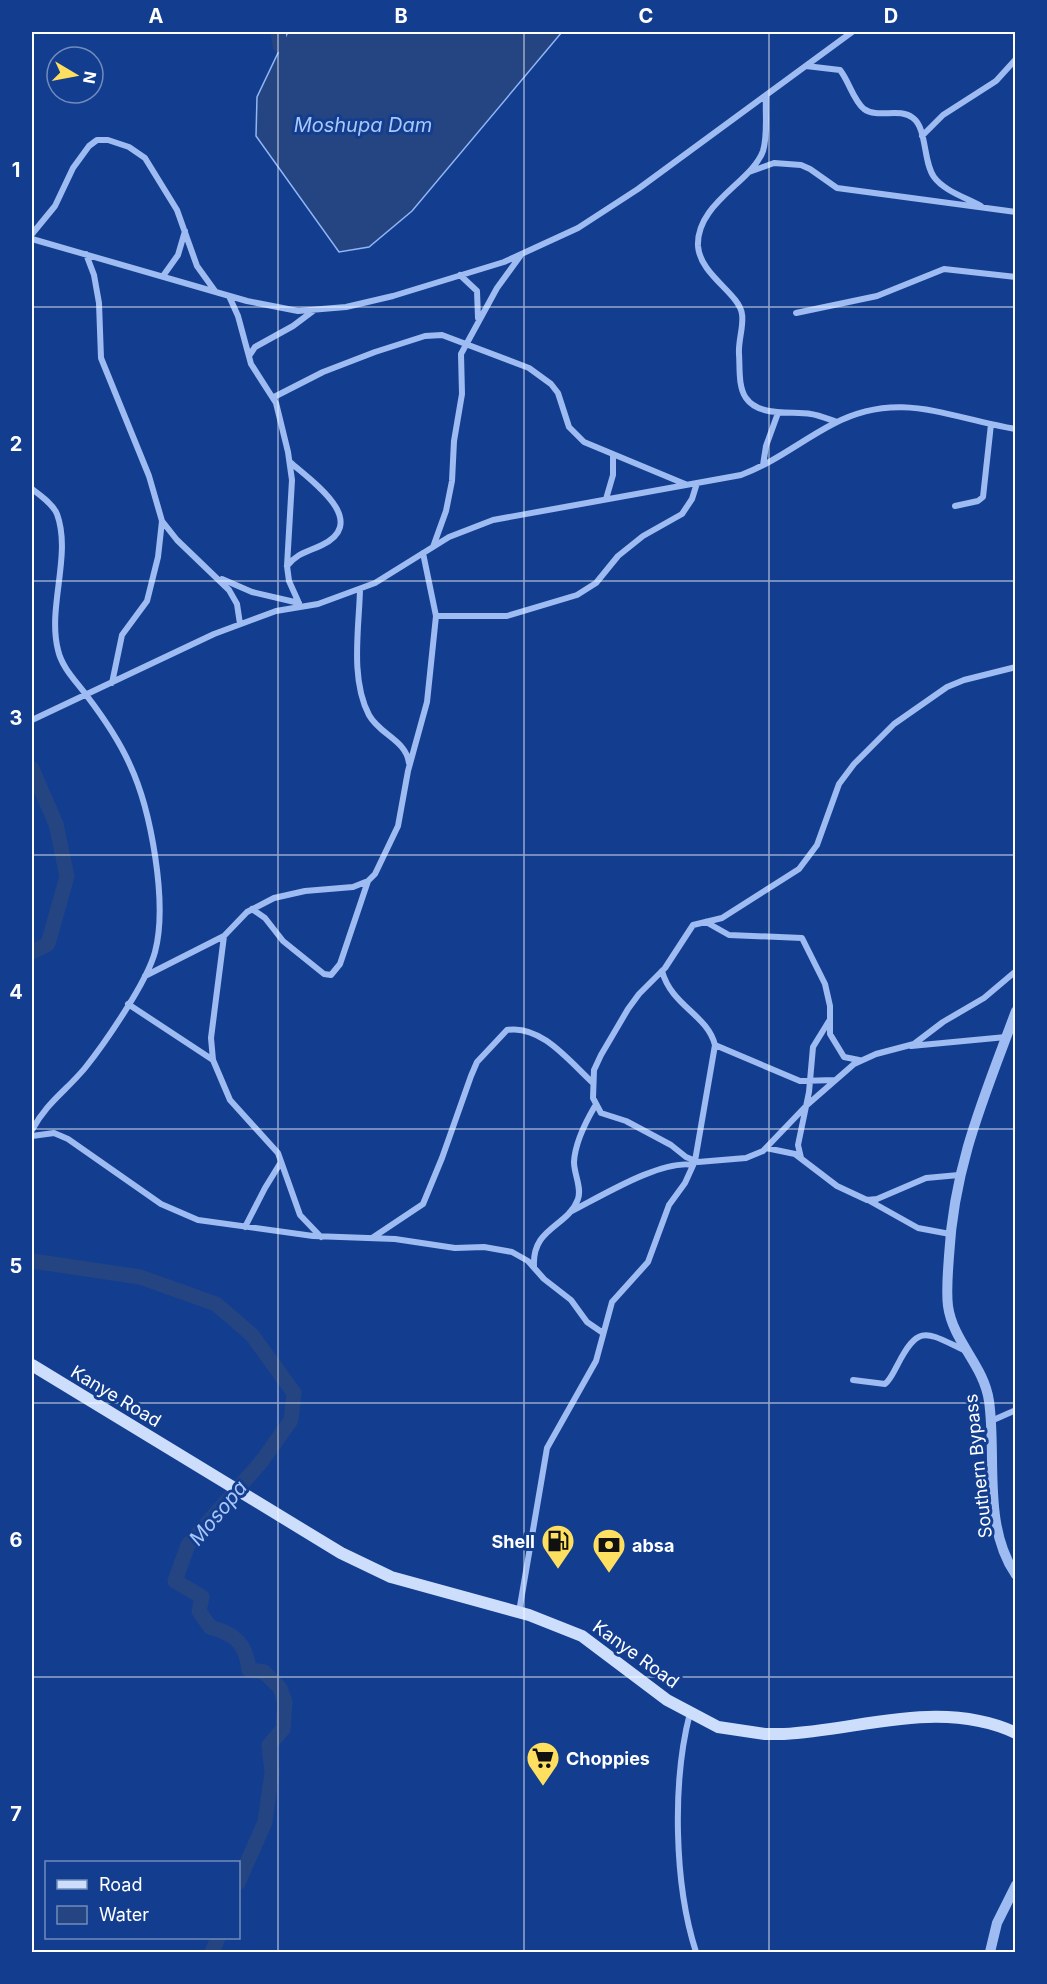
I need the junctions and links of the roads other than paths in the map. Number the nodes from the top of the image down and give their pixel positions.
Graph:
1 (852, 32) edge
2 (1016, 59) edge
3 (806, 66) junction
4 (766, 96) junction
5 (922, 136) junction
6 (748, 172) junction
7 (986, 209) junction
8 (1016, 212) edge
9 (185, 230) junction
10 (32, 234) edge
11 (32, 239) edge
12 (86, 254) junction
13 (521, 255) junction
14 (460, 275) junction
15 (163, 276) junction
16 (1016, 277) edge
17 (216, 292) junction
18 (229, 296) junction
19 (313, 310) junction
20 (795, 313) dead end
21 (478, 322) junction
22 (466, 342) junction
23 (249, 357) junction
24 (274, 398) junction
25 (777, 412) junction
26 (837, 422) junction
27 (991, 424) junction
28 (1016, 429) edge
29 (613, 456) junction
30 (289, 462) junction
31 (763, 465) junction
32 (697, 483) junction
33 (687, 485) junction
34 (32, 489) edge
35 (606, 499) junction
36 (955, 506) dead end
37 (162, 521) junction
38 (433, 546) junction
39 (423, 553) junction
40 (287, 566) junction
41 (218, 577) junction
42 (360, 590) junction
43 (298, 601) junction
44 (301, 608) junction
45 (436, 616) junction
46 (240, 624) junction
47 (1016, 667) edge
48 (112, 683) junction
49 (86, 695) junction
50 (32, 720) edge
51 (409, 765) junction
52 (368, 880) junction
53 (252, 909) junction
54 (706, 922) junction
55 (224, 936) junction
56 (662, 971) junction
57 (1016, 971) edge
58 (145, 976) junction
59 (128, 1004) junction
60 (1016, 1011) edge
61 (830, 1020) junction
62 (1006, 1037) junction
63 (715, 1045) junction
64 (908, 1047) junction
65 (213, 1060) junction
66 (862, 1060) junction
67 (835, 1080) junction
68 (810, 1082) junction
69 (593, 1083) junction
70 (807, 1105) junction
71 (595, 1106) junction
72 (32, 1130) edge
73 (32, 1136) edge
74 (766, 1148) junction
75 (801, 1158) junction
76 (281, 1162) junction
77 (694, 1163) junction
78 (958, 1175) junction
79 (867, 1200) junction
80 (567, 1213) junction
81 (245, 1227) junction
82 (950, 1234) junction
83 (321, 1237) junction
84 (372, 1238) junction
85 (534, 1266) junction
86 (603, 1333) junction
87 (967, 1352) junction
88 (32, 1365) edge
89 (854, 1380) dead end
90 (1016, 1410) edge
91 (991, 1421) junction
92 (1016, 1575) edge
93 (519, 1612) junction
94 (690, 1712) junction
95 (1016, 1733) edge
96 (1016, 1886) edge
97 (696, 1953) edge
98 (990, 1953) edge

1 - 3 street
2 - 5 street
3 - 4 street
3 - 5 street
4 - 6 street
4 - 13 street
5 - 7 street
6 - 7 street
6 - 25 street
7 - 8 street
9 - 10 street
9 - 15 street
9 - 17 street
11 - 12 street
12 - 15 street
12 - 37 street
13 - 14 street
13 - 21 street
14 - 19 street
14 - 21 street
15 - 17 street
16 - 20 street
17 - 18 street
18 - 19 street
18 - 23 street
19 - 23 street
21 - 22 street
22 - 24 street
22 - 29 street
22 - 38 street
23 - 24 street
24 - 30 street
25 - 26 street
25 - 31 street
26 - 27 street
26 - 31 street
27 - 28 street
27 - 36 street
29 - 33 street
29 - 35 street
30 - 40 street
30 - 40 street
31 - 32 street
32 - 33 street
32 - 45 street
33 - 35 street
34 - 49 street
35 - 38 street
37 - 41 street
37 - 48 street
38 - 39 street
39 - 42 street
39 - 45 street
40 - 43 street
41 - 43 street
41 - 46 street
42 - 44 street
42 - 51 street
43 - 44 street
44 - 46 street
45 - 51 street
46 - 48 street
47 - 54 street
48 - 49 street
49 - 50 street
49 - 58 street
51 - 52 street
52 - 53 street
52 - 53 street
53 - 55 street
54 - 56 street
54 - 61 street
55 - 58 street
55 - 65 street
56 - 63 street
56 - 69 street
57 - 64 street
58 - 59 street
59 - 65 street
59 - 72 street
60 - 62 street, Southern Bypass
61 - 66 street
61 - 68 street
62 - 64 street
62 - 78 street, Southern Bypass
63 - 68 street
63 - 77 street
64 - 66 street
65 - 76 street
66 - 67 street
67 - 68 street
67 - 70 street
68 - 70 street
69 - 71 street
69 - 84 street
70 - 74 street
70 - 75 street
71 - 77 street
71 - 80 street
73 - 81 street
74 - 75 street
74 - 77 street
75 - 79 street
76 - 81 street
76 - 83 street
77 - 80 street
77 - 86 street
78 - 79 street
78 - 82 street, Southern Bypass
79 - 82 street
80 - 85 street
81 - 83 street
82 - 87 street, Southern Bypass
83 - 84 street
84 - 85 street
85 - 86 street
86 - 93 street
87 - 89 street
87 - 91 street, Southern Bypass
88 - 93 main road, Kanye Road
90 - 91 street
91 - 92 street, Southern Bypass
93 - 94 main road, Kanye Road
94 - 95 main road, Kanye Road
94 - 97 street
96 - 98 street

